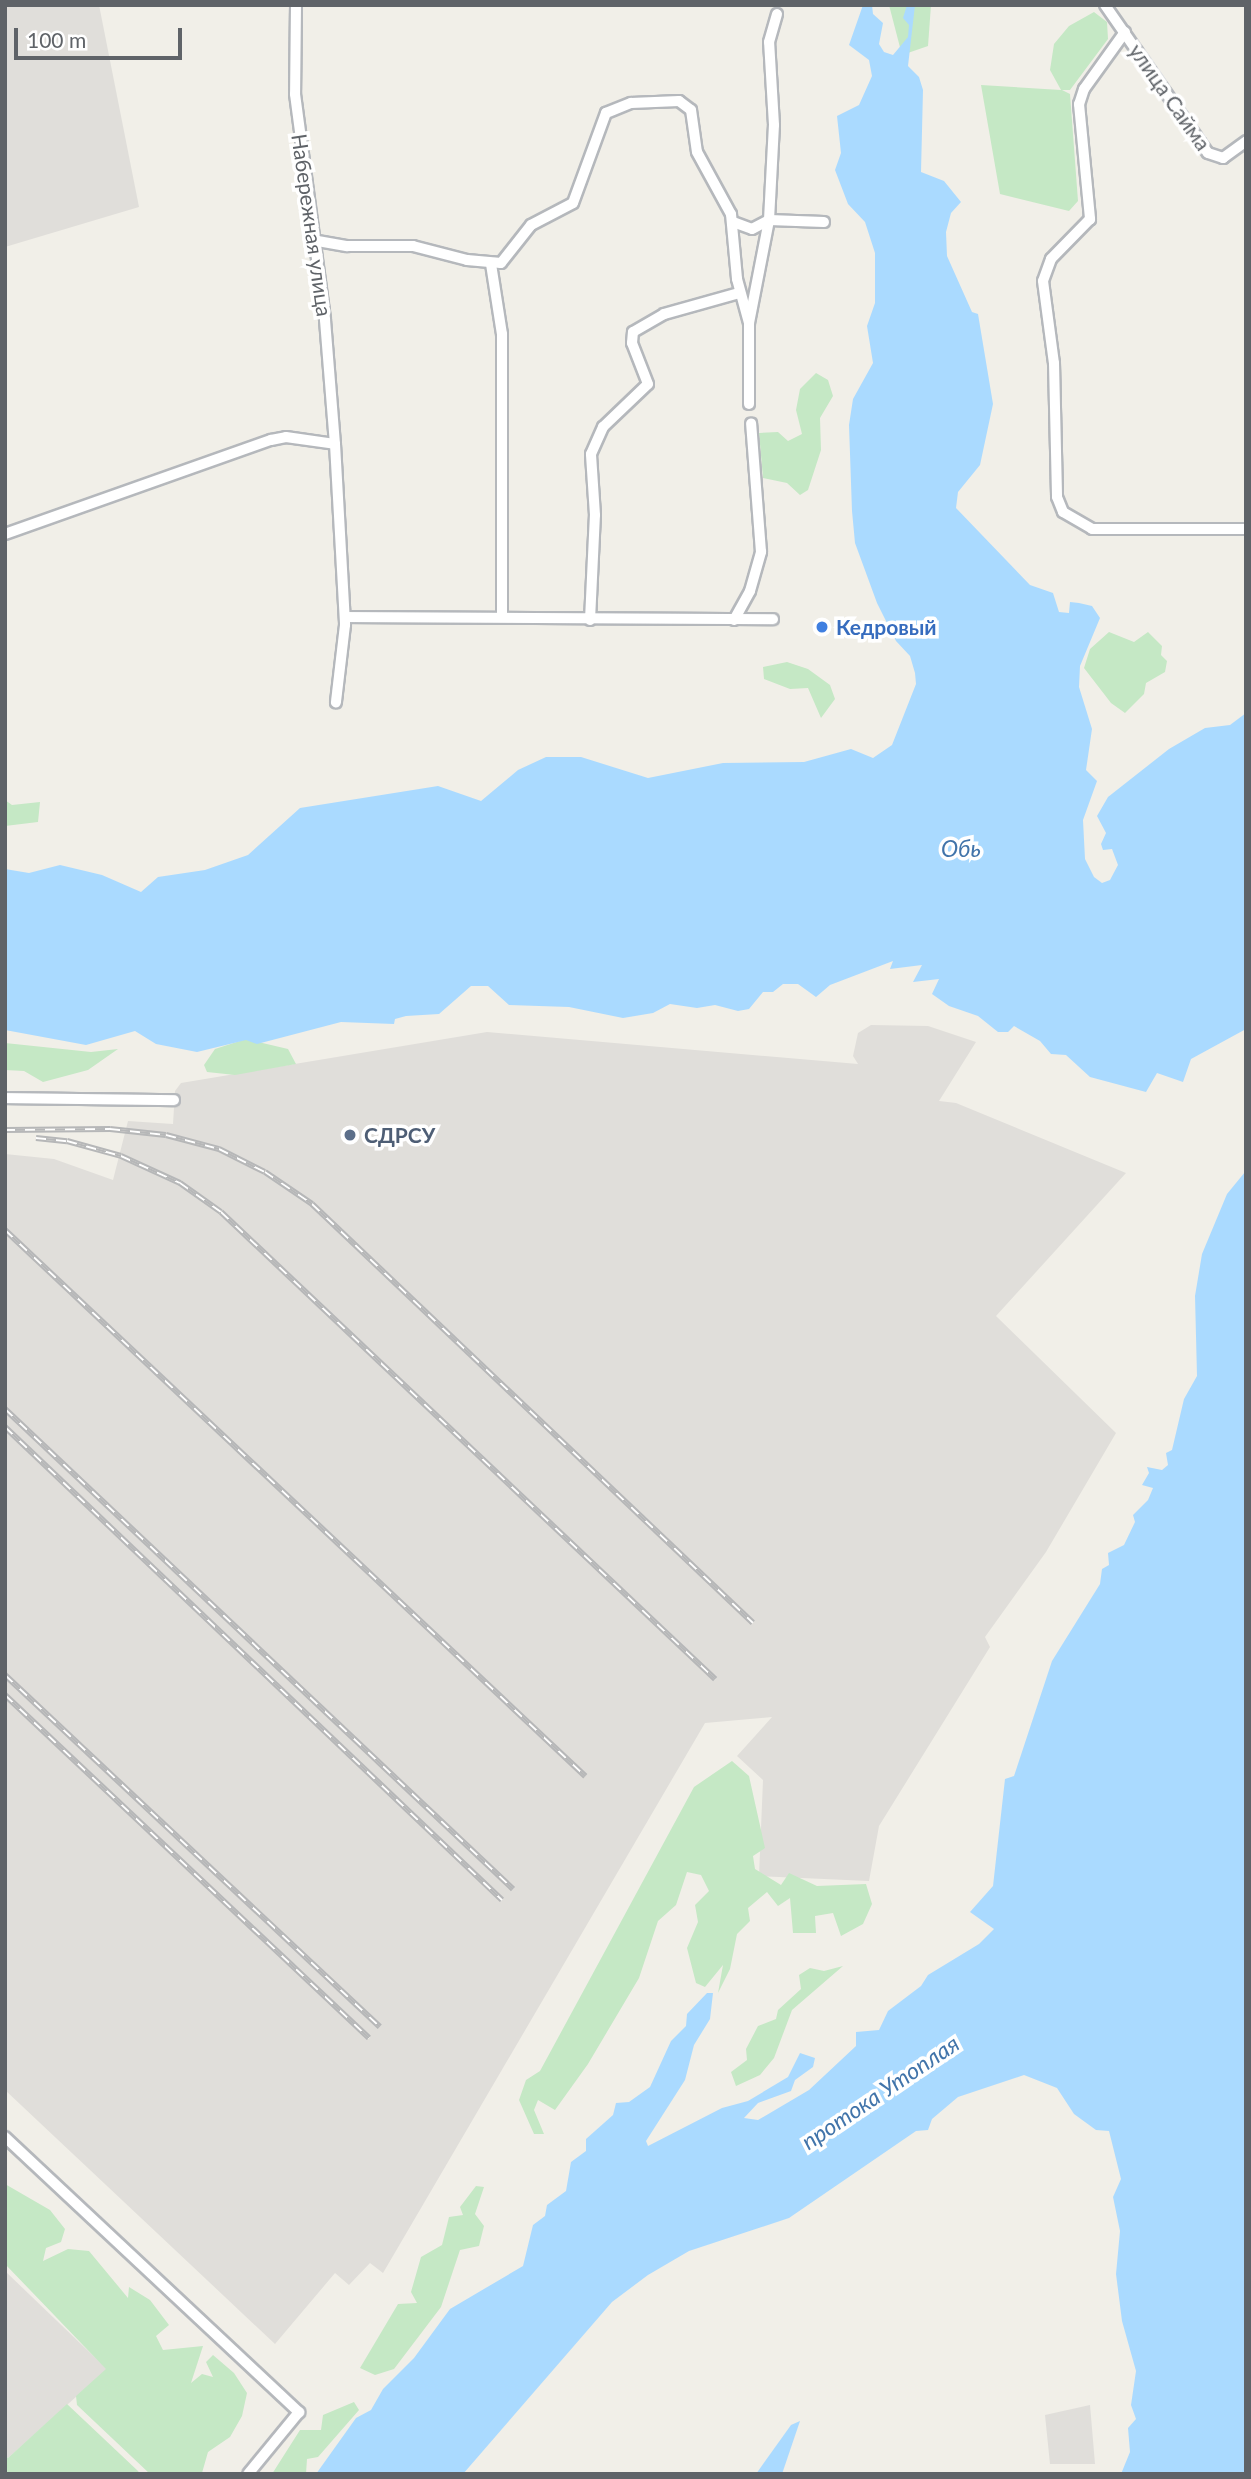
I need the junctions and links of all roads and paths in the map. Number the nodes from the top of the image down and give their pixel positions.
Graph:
1 (296, 5) edge
2 (1105, 5) edge
3 (777, 14) dead end
4 (1125, 32) junction
5 (1246, 141) edge
6 (769, 220) junction
7 (733, 222) junction
8 (824, 222) dead end
9 (312, 240) junction
10 (491, 264) junction
11 (740, 293) junction
12 (749, 323) junction
13 (749, 404) dead end
14 (751, 423) dead end
15 (335, 444) junction
16 (1246, 529) edge
17 (5, 534) edge
18 (345, 617) junction
19 (502, 617) junction
20 (773, 619) dead end
21 (590, 620) junction
22 (734, 620) junction
23 (336, 702) dead end
24 (5, 1098) edge
25 (174, 1100) dead end
26 (5, 2137) edge
27 (248, 2474) edge

1 - 9 street, Набережная улица
2 - 4 street, улица Сайма
3 - 6 street
4 - 5 street, улица Сайма
4 - 16 street
6 - 7 street
6 - 8 street
6 - 12 street
7 - 10 street
7 - 11 street
9 - 10 street
9 - 15 street, Набережная улица
10 - 19 street
11 - 12 street
11 - 21 street
12 - 13 street
14 - 22 street
15 - 17 street
15 - 18 street, Набережная улица
18 - 19 street
18 - 23 street, Набережная улица
19 - 21 street
20 - 22 street
21 - 22 street
24 - 25 street
26 - 27 street

